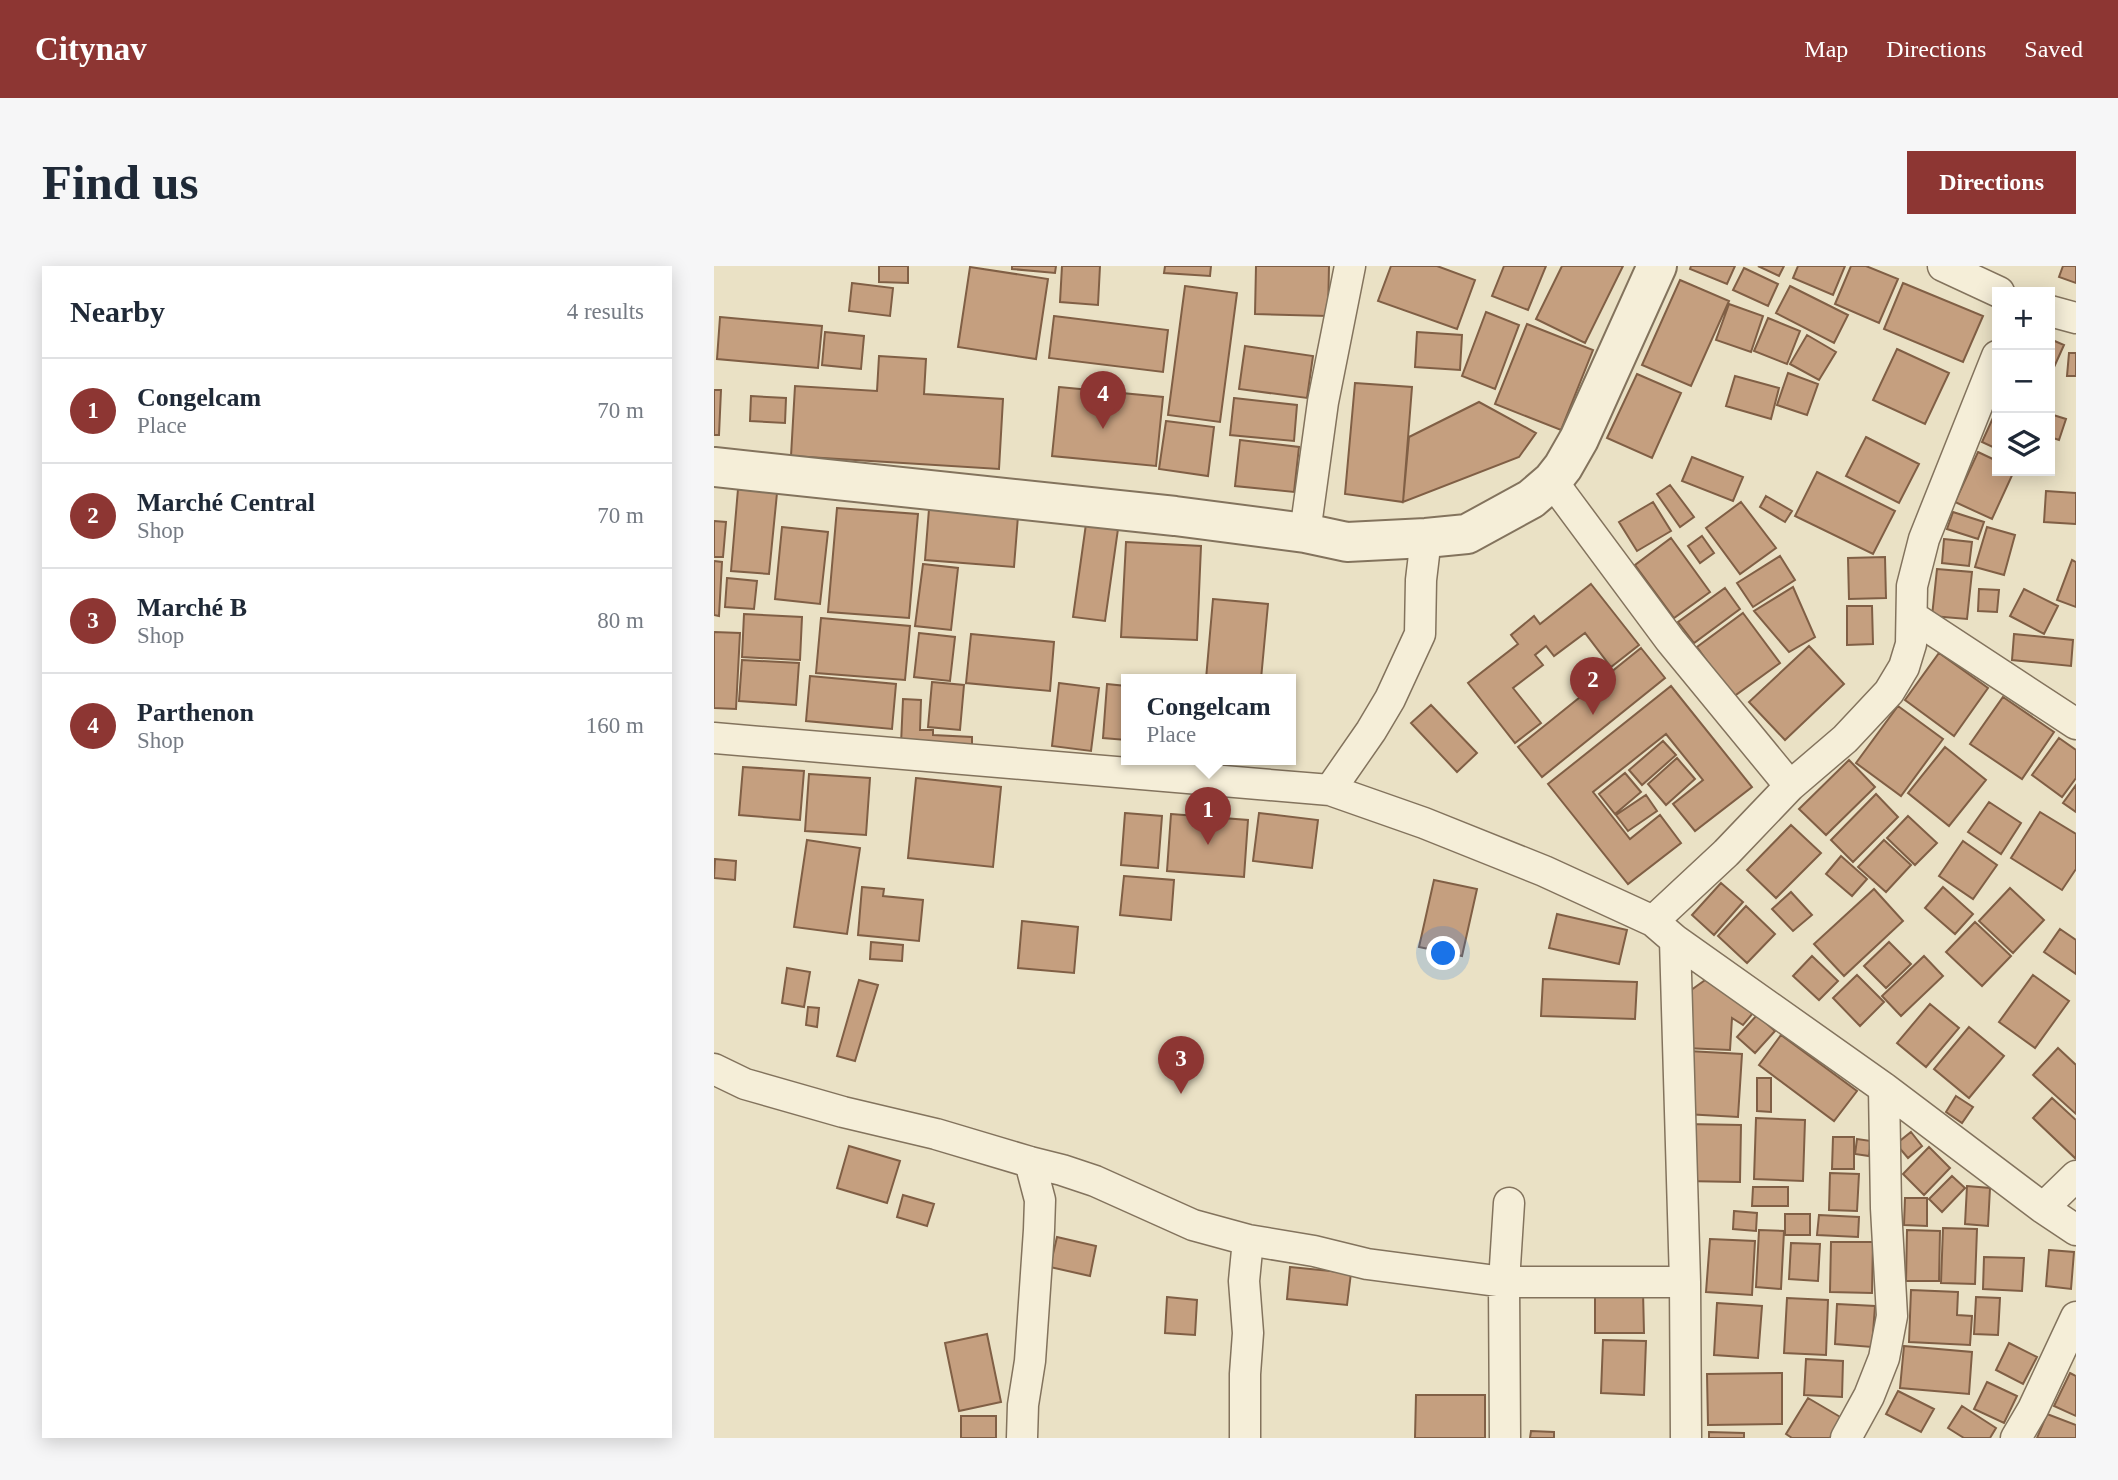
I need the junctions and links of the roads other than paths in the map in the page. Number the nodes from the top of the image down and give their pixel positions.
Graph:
1 (1350, 266) edge
2 (1657, 266) edge
3 (1943, 266) edge
4 (1992, 289) edge
5 (2055, 312) edge
6 (2076, 318) edge
7 (1992, 368) edge
8 (714, 467) edge
9 (1541, 490) junction
10 (1305, 533) junction
11 (1426, 538) junction
12 (1913, 617) junction
13 (2076, 724) edge
14 (714, 738) edge
15 (1790, 786) junction
16 (1330, 790) junction
17 (1664, 930) junction
18 (714, 1069) edge
19 (1884, 1088) junction
20 (1030, 1162) junction
21 (2076, 1176) edge
22 (1509, 1203) dead end
23 (2043, 1208) junction
24 (2076, 1230) edge
25 (1248, 1240) junction
26 (1504, 1282) junction
27 (1685, 1282) junction
28 (2076, 1317) edge
29 (1023, 1438) edge
30 (1245, 1438) edge
31 (1505, 1438) edge
32 (1686, 1438) edge
33 (1846, 1438) edge
34 (2016, 1438) edge

1 - 10 street
2 - 9 street
3 - 4 street
5 - 6 street
7 - 12 street
8 - 10 street
9 - 11 street
9 - 15 street
10 - 11 street
11 - 16 street
12 - 13 street
12 - 15 street
14 - 16 street
15 - 17 street
16 - 17 street
17 - 19 street
17 - 27 street
18 - 20 street
19 - 23 street
19 - 33 street
20 - 25 street
20 - 29 street
21 - 23 street
22 - 26 street
23 - 24 street
25 - 26 street
25 - 30 street
26 - 27 street
26 - 31 street
27 - 32 street
28 - 34 street

